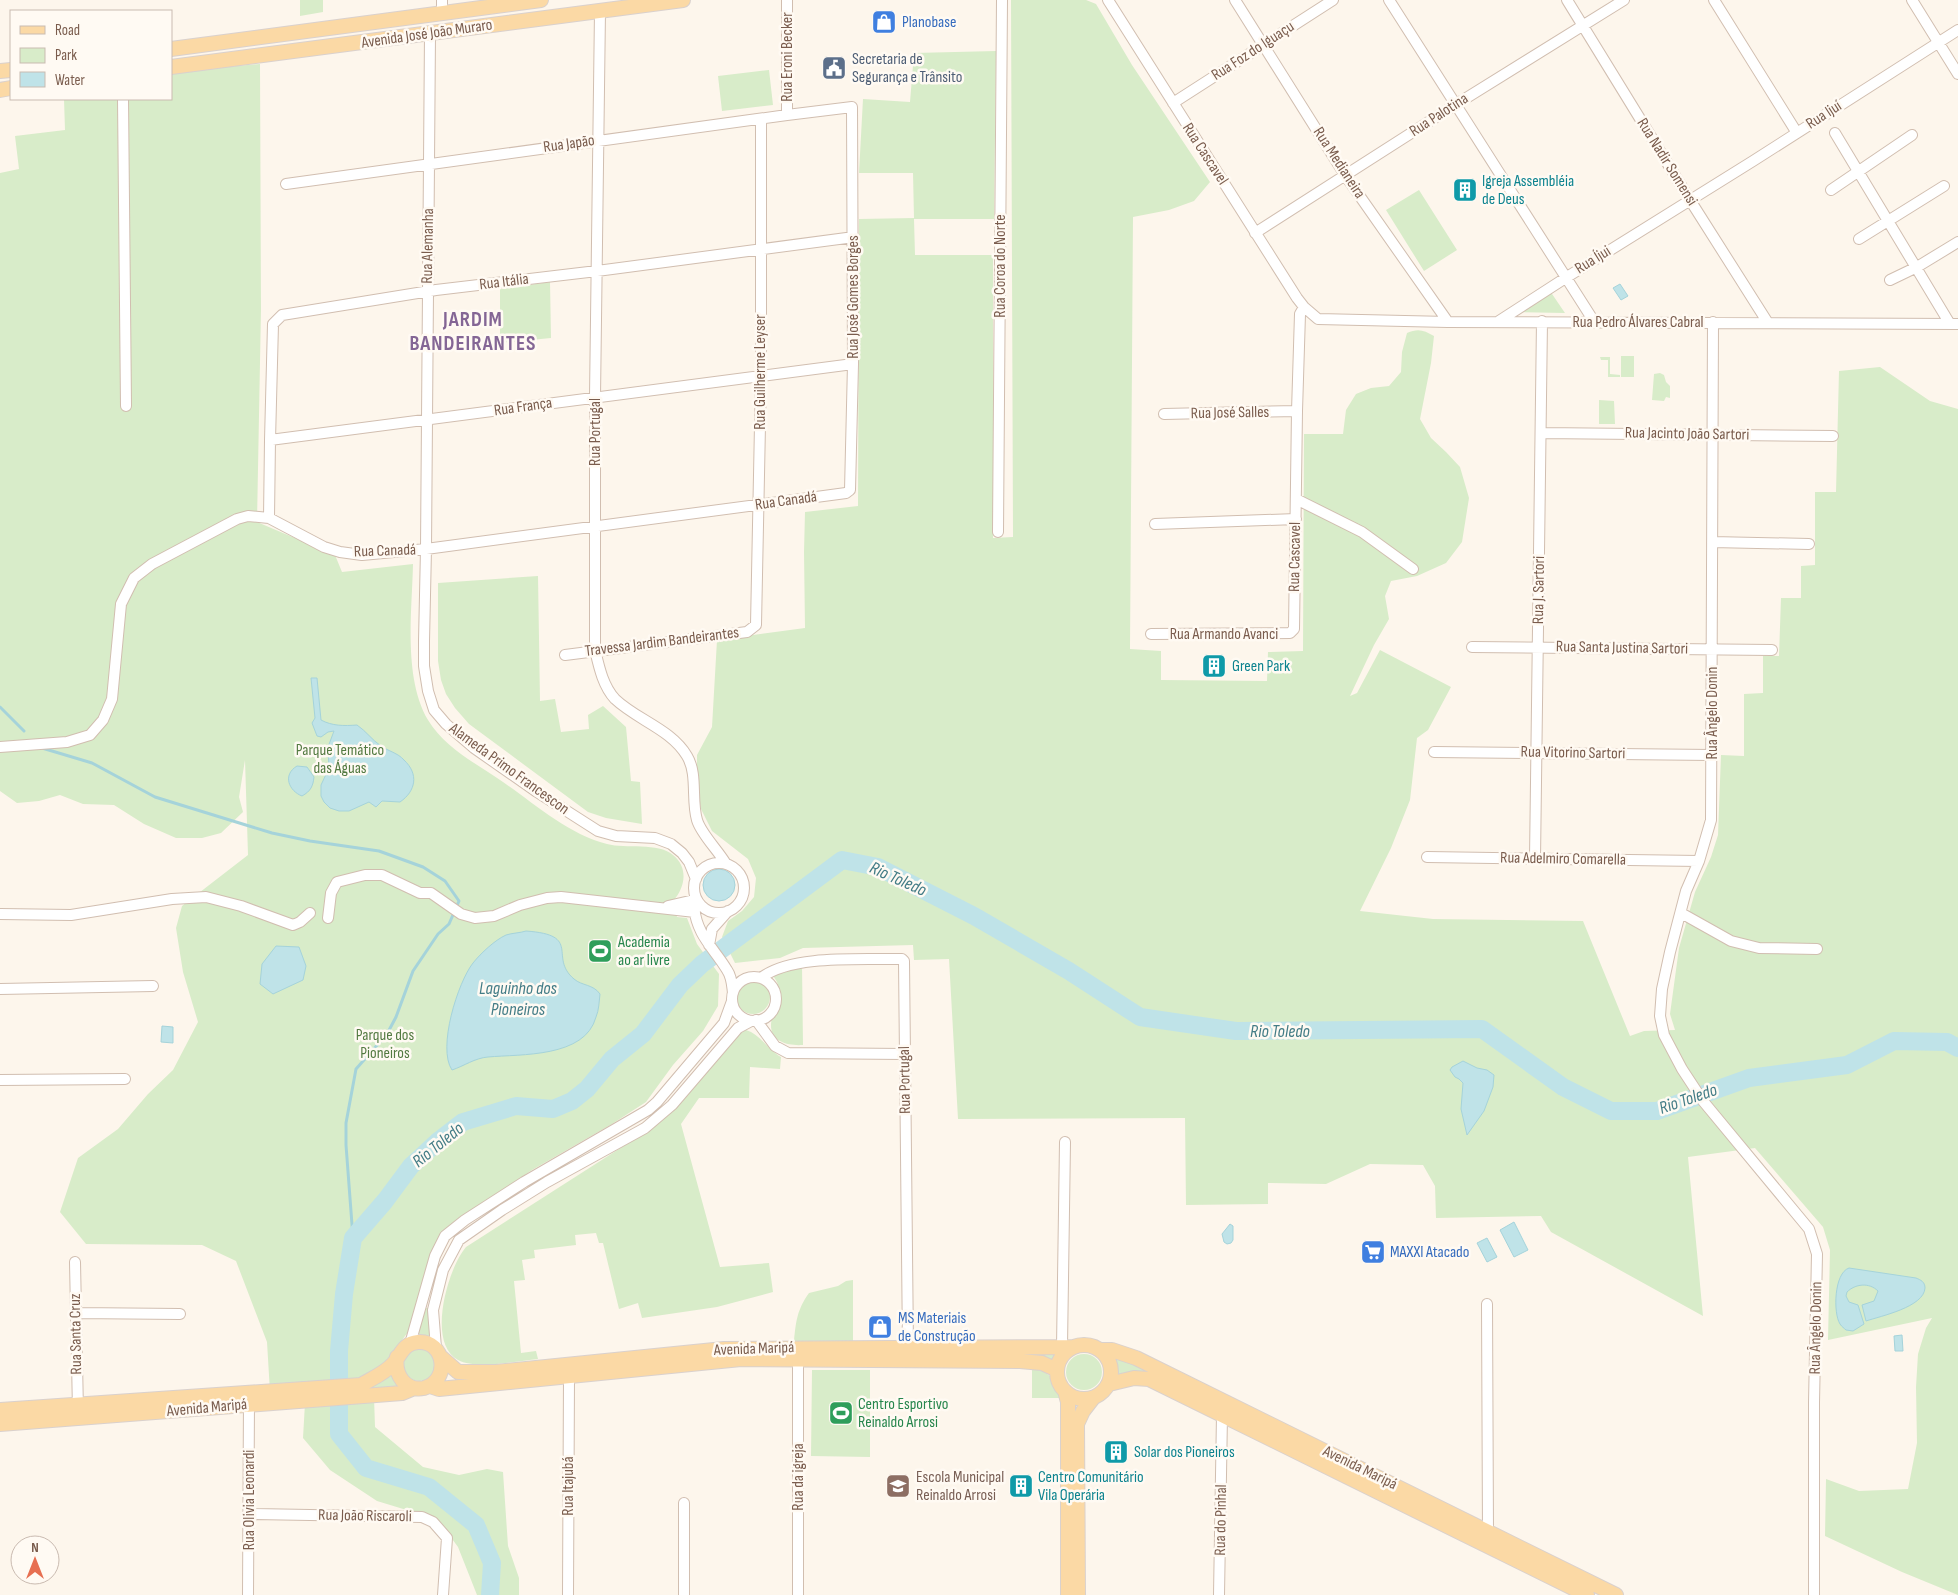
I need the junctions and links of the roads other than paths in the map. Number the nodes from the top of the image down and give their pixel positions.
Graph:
1 (541, 0) edge
2 (659, 0) edge
3 (683, 0) edge
4 (787, 0) edge
5 (1002, 0) edge
6 (1108, 0) edge
7 (1235, 0) edge
8 (1334, 0) edge
9 (1389, 0) edge
10 (1567, 0) edge
11 (1624, 0) edge
12 (1714, 0) edge
13 (1912, 0) edge
14 (442, 7) edge
15 (618, 9) junction
16 (600, 11) junction
17 (396, 20) junction
18 (344, 25) junction
19 (1583, 25) junction
20 (1958, 30) edge
21 (430, 34) junction
22 (1938, 42) junction
23 (366, 43) junction
24 (1263, 44) junction
25 (172, 49) edge
26 (301, 50) junction
27 (172, 67) edge
28 (1958, 74) edge
29 (123, 100) edge
30 (1173, 104) junction
31 (1455, 105) junction
32 (852, 107) joint
33 (787, 115) junction
34 (761, 119) junction
35 (1836, 132) dead end
36 (1797, 133) junction
37 (1912, 135) dead end
38 (597, 141) junction
39 (429, 163) junction
40 (1858, 171) junction
41 (1345, 175) junction
42 (286, 184) dead end
43 (1944, 186) dead end
44 (1831, 190) dead end
45 (1690, 200) junction
46 (1887, 221) junction
47 (1256, 233) junction
48 (854, 237) junction
49 (1859, 239) dead end
50 (1958, 242) edge
51 (761, 250) junction
52 (1918, 267) junction
53 (597, 271) junction
54 (1567, 277) junction
55 (1890, 280) dead end
56 (427, 292) junction
57 (1304, 307) junction
58 (1318, 319) joint
59 (1542, 321) junction
60 (1448, 322) junction
61 (1498, 322) junction
62 (1714, 322) junction
63 (1595, 323) junction
64 (1768, 323) junction
65 (1954, 324) edge
66 (853, 364) junction
67 (761, 375) junction
68 (595, 397) junction
69 (126, 406) dead end
70 (1297, 411) junction
71 (1164, 414) dead end
72 (426, 420) junction
73 (1541, 433) junction
74 (1713, 434) junction
75 (1833, 436) dead end
76 (270, 440) junction
77 (851, 486) joint
78 (1296, 500) junction
79 (759, 506) junction
80 (269, 518) junction
81 (1296, 519) junction
82 (1155, 524) dead end
83 (594, 527) junction
84 (998, 532) dead end
85 (1712, 542) junction
86 (1809, 544) dead end
87 (426, 549) junction
88 (1413, 569) dead end
89 (756, 626) joint
90 (1294, 629) joint
91 (1151, 634) dead end
92 (1472, 647) dead end
93 (1539, 647) junction
94 (1712, 649) junction
95 (595, 650) junction
96 (1772, 650) dead end
97 (565, 654) dead end
98 (0, 746) edge
99 (1434, 752) dead end
100 (1537, 753) junction
101 (1712, 755) junction
102 (1427, 857) dead end
103 (1535, 859) junction
104 (1699, 861) junction
105 (726, 864) junction
106 (696, 879) junction
107 (694, 895) junction
108 (663, 907) junction
109 (728, 911) junction
110 (695, 912) junction
111 (0, 914) edge
112 (310, 914) dead end
113 (1680, 914) junction
114 (328, 918) dead end
115 (709, 946) junction
116 (1818, 949) dead end
117 (728, 971) junction
118 (747, 978) junction
119 (761, 978) junction
120 (152, 986) dead end
121 (0, 989) edge
122 (733, 997) junction
123 (754, 1021) junction
124 (905, 1054) junction
125 (125, 1079) dead end
126 (0, 1080) edge
127 (1065, 1142) dead end
128 (75, 1262) dead end
129 (1488, 1304) dead end
130 (76, 1313) junction
131 (180, 1314) dead end
132 (410, 1344) junction
133 (1068, 1347) junction
134 (908, 1348) junction
135 (1100, 1350) junction
136 (439, 1353) junction
137 (397, 1357) junction
138 (798, 1359) junction
139 (1057, 1370) junction
140 (569, 1376) junction
141 (1109, 1384) junction
142 (430, 1386) junction
143 (414, 1388) junction
144 (360, 1390) junction
145 (1064, 1391) junction
146 (1093, 1398) junction
147 (249, 1399) junction
148 (1226, 1409) junction
149 (0, 1410) edge
150 (78, 1412) junction
151 (0, 1424) edge
152 (684, 1503) dead end
153 (249, 1514) junction
154 (1488, 1531) junction
155 (1583, 1588) edge
156 (1611, 1594) edge
157 (248, 1595) edge
158 (443, 1595) edge
159 (568, 1595) edge
160 (684, 1595) edge
161 (798, 1595) edge
162 (1068, 1595) edge
163 (1078, 1595) edge
164 (1220, 1595) edge
165 (1814, 1595) edge

1 - 14 main road, Avenida José João Muraro
2 - 15 main road
3 - 15 main road, Avenida José João Muraro
4 - 33 street, Rua Eroni Becker
5 - 84 street, Rua Coroa do Norte
6 - 30 street, Rua Cascavel
7 - 24 street, Rua Medianeira
8 - 24 street, Rua Foz do Iguaçu
9 - 31 street
10 - 19 street, Rua Nadir Somensi
11 - 19 street, Rua Palotina
12 - 36 street
13 - 22 street
14 - 17 main road, Avenida José João Muraro
15 - 16 main road, Avenida José João Muraro
16 - 21 main road, Avenida José João Muraro
16 - 38 street, Rua Portugal
17 - 18 main road, Avenida José João Muraro
17 - 23 main road
18 - 25 main road, Avenida José João Muraro
18 - 26 main road
19 - 31 street, Rua Palotina
19 - 45 street, Rua Nadir Somensi
20 - 22 street, Rua Ijuí
21 - 23 main road, Avenida José João Muraro
21 - 39 street, Rua Alemanha
22 - 28 street
22 - 36 street, Rua Ijuí
23 - 26 main road, Avenida José João Muraro
24 - 30 street, Rua Foz do Iguaçu
24 - 41 street, Rua Medianeira
26 - 27 main road, Avenida José João Muraro
29 - 69 street
30 - 47 street, Rua Cascavel
31 - 41 street, Rua Palotina
31 - 54 street
32 - 33 street, Rua Japão
32 - 48 street, Rua José Gomes Borges
33 - 34 street, Rua Japão
34 - 38 street, Rua Japão
34 - 51 street, Rua Guilherme Leyser
35 - 40 street
36 - 45 street, Rua Ijuí
37 - 40 street
38 - 39 street, Rua Japão
38 - 53 street, Rua Portugal
39 - 42 street, Rua Japão
39 - 56 street, Rua Alemanha
40 - 44 street
40 - 46 street
41 - 47 street, Rua Palotina
41 - 60 street, Rua Medianeira
43 - 46 street
45 - 54 street, Rua Íjui
45 - 64 street, Rua Nadir Somensi
46 - 49 street
46 - 52 street
47 - 57 street, Rua Cascavel
48 - 51 street, Rua Itália
48 - 66 street, Rua José Gomes Borges
50 - 52 street
51 - 53 street, Rua Itália
51 - 67 street, Rua Guilherme Leyser
52 - 55 street
52 - 65 street
53 - 56 street, Rua Itália
53 - 68 street, Rua Portugal
54 - 61 street, Rua Íjui
54 - 63 street
56 - 72 street, Rua Alemanha
56 - 76 street, Rua Itália
57 - 58 street, Rua Cascavel
57 - 70 street, Rua Cascavel
58 - 60 street, Rua Pedro Álvares Cabral
59 - 61 street, Rua Pedro Álvares Cabral
59 - 63 street, Rua Pedro Álvares Cabral
59 - 73 street, Rua J. Sartori
60 - 61 street, Rua Pedro Álvares Cabral
62 - 63 street, Rua Pedro Álvares Cabral
62 - 64 street, Rua Pedro Álvares Cabral
62 - 74 street, Rua Ângelo Donin
64 - 65 street, Rua Pedro Álvares Cabral
66 - 67 street, Rua França
66 - 77 street, Rua José Gomes Borges
67 - 68 street, Rua França
67 - 79 street, Rua Guilherme Leyser
68 - 72 street, Rua França
68 - 83 street, Rua Portugal
70 - 71 street, Rua José Salles
70 - 78 street, Rua Cascavel
72 - 76 street, Rua França
72 - 87 street, Rua Alemanha
73 - 74 street, Rua Jacinto João Sartori
73 - 93 street, Rua J. Sartori
74 - 75 street, Rua Jacinto João Sartori
74 - 85 street, Rua Ângelo Donin
76 - 80 street
77 - 79 street, Rua Canadá
78 - 81 street, Rua Cascavel
78 - 88 street
79 - 83 street, Rua Canadá
79 - 89 street, Rua Guilherme Leyser
80 - 87 street, Rua Canadá
80 - 98 street, Rua Canadá
81 - 82 street
81 - 90 street, Rua Cascavel
83 - 87 street, Rua Canadá
83 - 95 street, Rua Portugal
85 - 86 street
85 - 94 street, Rua Ângelo Donin
87 - 106 street, Alameda Primo Francescon
89 - 95 street, Travessa Jardim Bandeirantes
90 - 91 street, Rua Armando Avanci
92 - 93 street, Rua Santa Justina Sartori
93 - 94 street, Rua Santa Justina Sartori
93 - 100 street, Rua J. Sartori
94 - 96 street, Rua Santa Justina Sartori
94 - 101 street, Rua Ângelo Donin
95 - 97 street, Travessa Jardim Bandeirantes
95 - 105 street, Rua Portugal
99 - 100 street, Rua Vitorino Sartori
100 - 101 street, Rua Vitorino Sartori
100 - 103 street, Rua J. Sartori
101 - 104 street, Rua Ângelo Donin
102 - 103 street, Rua Adelmiro Comarella
103 - 104 street, Rua Adelmiro Comarella
104 - 113 street, Rua Ângelo Donin
105 - 106 street
105 - 109 street
106 - 107 street
107 - 108 street
107 - 109 street
107 - 110 street
108 - 110 street
108 - 114 street
109 - 115 street
110 - 115 street
111 - 112 street
113 - 116 street
113 - 165 street, Rua Ângelo Donin
115 - 117 street
117 - 118 street
117 - 122 street
118 - 119 street
118 - 122 street
119 - 123 street
119 - 124 street, Rua Portugal
120 - 121 street
122 - 123 street
122 - 132 street
123 - 124 street
123 - 136 street
124 - 134 street, Rua Portugal
125 - 126 street
127 - 133 street
128 - 130 street, Rua Santa Cruz
129 - 154 street
130 - 131 street
130 - 150 street, Rua Santa Cruz
132 - 136 main road
132 - 137 main road
133 - 134 main road, Avenida Maripá
133 - 135 main road
133 - 139 main road
134 - 136 main road, Avenida Maripá
135 - 141 main road
135 - 148 main road, Avenida Maripá
136 - 142 main road
137 - 143 main road
137 - 144 main road, Avenida Maripá
138 - 139 main road, Avenida Maripá
138 - 140 main road, Avenida Maripá
138 - 161 street, Rua da igreja
139 - 145 main road
140 - 142 main road, Avenida Maripá
140 - 159 street, Rua Itajubá
141 - 146 main road
141 - 148 main road, Avenida Maripá
142 - 143 main road
143 - 144 main road, Avenida Maripá
144 - 147 main road, Avenida Maripá
145 - 146 main road
145 - 162 main road
146 - 163 main road
147 - 150 main road, Avenida Maripá
147 - 153 street, Rua Olivia Leonardi
148 - 154 main road, Avenida Maripá
148 - 155 main road, Avenida Maripá
148 - 164 street, Rua do Pinhal
149 - 150 main road, Avenida Maripá
150 - 151 main road, Avenida Maripá
152 - 160 street
153 - 157 street, Rua Olivia Leonardi
153 - 158 street, Rua João Riscaroli
154 - 155 main road, Avenida Maripá
155 - 156 main road, Avenida Maripá

